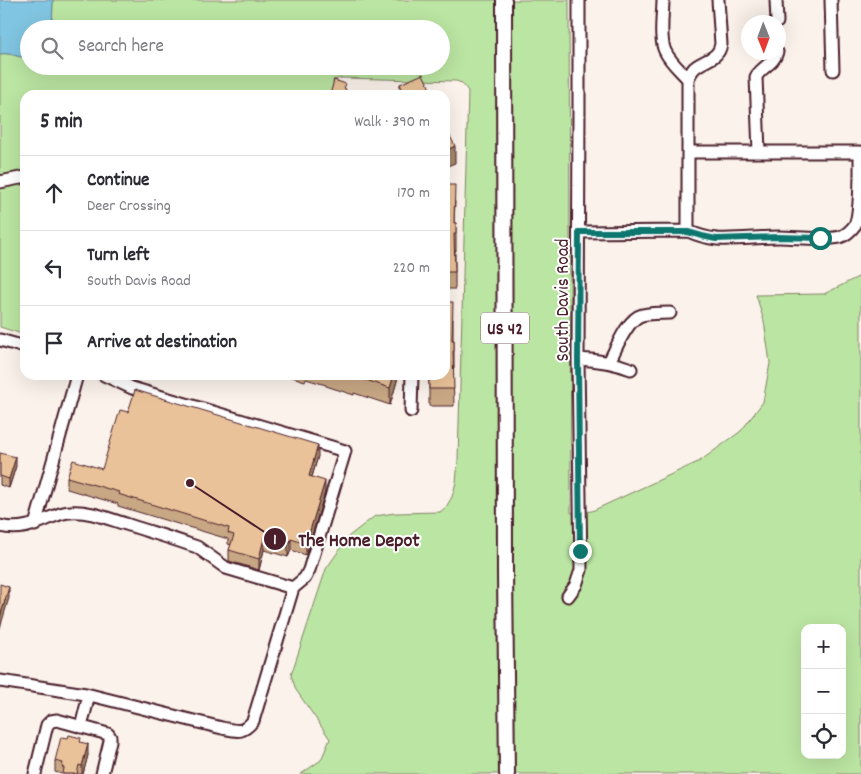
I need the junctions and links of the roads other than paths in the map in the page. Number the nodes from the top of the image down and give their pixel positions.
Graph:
1 (504, 0) edge
2 (579, 0) edge
3 (663, 0) edge
4 (718, 0) edge
5 (776, 0) edge
6 (832, 0) edge
7 (777, 15) edge
8 (774, 60) edge
9 (833, 70) dead end
10 (688, 79) junction
11 (688, 152) junction
12 (759, 152) junction
13 (860, 152) edge
14 (20, 178) edge
15 (0, 182) edge
16 (579, 232) junction
17 (688, 232) junction
18 (670, 313) dead end
19 (0, 340) edge
20 (20, 346) edge
21 (578, 359) junction
22 (609, 362) junction
23 (631, 369) dead end
24 (76, 380) edge
25 (115, 380) edge
26 (412, 380) edge
27 (411, 411) dead end
28 (35, 525) junction
29 (0, 526) edge
30 (293, 588) junction
31 (568, 596) dead end
32 (0, 681) edge
33 (89, 695) junction
34 (81, 727) junction
35 (35, 774) edge
36 (102, 774) edge
37 (507, 774) edge

1 - 37 main road, US 42
2 - 16 street, South Davis Road
3 - 10 street
4 - 10 street
5 - 7 street
6 - 9 street
8 - 12 street
10 - 11 street
11 - 12 street
11 - 17 street
12 - 13 street
13 - 17 street
14 - 15 street
16 - 17 street
16 - 21 street, South Davis Road
18 - 22 street
19 - 20 street
21 - 22 street
21 - 31 street, South Davis Road
22 - 23 street
24 - 28 street
25 - 30 street
26 - 27 street
28 - 29 street
28 - 30 street
30 - 33 street
32 - 33 street
33 - 34 street
34 - 35 street
34 - 36 street

